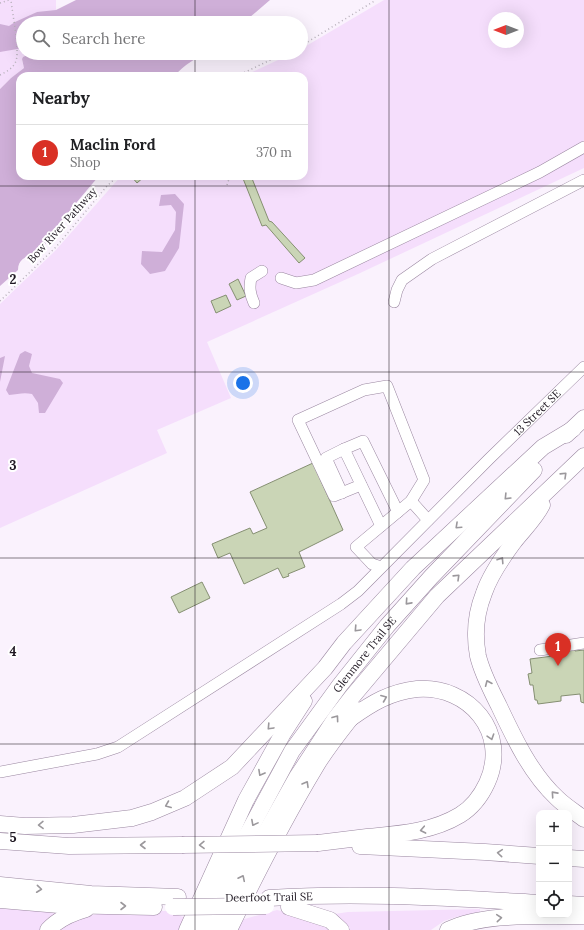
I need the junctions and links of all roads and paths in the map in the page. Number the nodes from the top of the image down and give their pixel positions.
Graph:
1 (10, 0) edge
2 (376, 0) edge
3 (0, 3) edge
4 (16, 40) edge
5 (308, 42) edge
6 (16, 60) edge
7 (270, 60) edge
8 (245, 72) edge
9 (0, 74) edge
10 (584, 147) edge
11 (114, 180) edge
12 (229, 180) edge
13 (584, 180) edge
14 (227, 185) dead end
15 (262, 271) dead end
16 (281, 278) dead end
17 (0, 301) edge
18 (394, 302) dead end
19 (254, 303) dead end
20 (584, 367) edge
21 (578, 424) edge
22 (344, 448) junction
23 (584, 456) edge
24 (361, 485) junction
25 (551, 488) junction
26 (342, 493) junction
27 (411, 501) junction
28 (398, 512) junction
29 (428, 520) junction
30 (381, 526) junction
31 (381, 567) junction
32 (437, 596) junction
33 (584, 643) edge
34 (540, 650) dead end
35 (325, 668) junction
36 (351, 718) junction
37 (0, 772) edge
38 (584, 819) edge
39 (0, 824) edge
40 (0, 841) edge
41 (318, 843) junction
42 (536, 856) edge
43 (572, 858) edge
44 (584, 859) edge
45 (0, 885) edge
46 (0, 900) edge
47 (479, 900) junction
48 (175, 902) junction
49 (268, 902) junction
50 (536, 903) edge
51 (572, 904) edge
52 (584, 905) edge
53 (98, 906) junction
54 (289, 907) junction
55 (584, 916) edge
56 (478, 926) edge
57 (48, 930) edge
58 (187, 930) edge
59 (200, 930) edge
60 (216, 930) edge
61 (230, 930) edge
62 (341, 930) edge
63 (448, 930) edge

1 - 3 path
1 - 4 path
2 - 5 path
6 - 9 path
7 - 8 path
10 - 16 lane
11 - 17 path, Bow River Pathway
12 - 14 path
13 - 18 lane
15 - 19 lane
20 - 29 lane, 13 Street SE
21 -> 35 highway
21 -> 59 highway, Glenmore Trail SE
22 - 24 lane
22 - 26 lane
22 - 28 lane
25 -> 23 highway, Glenmore Trail SE
24 - 26 lane
24 - 30 lane
32 -> 25 highway, Glenmore Trail SE
38 -> 25 highway
26 - 27 lane
27 - 28 lane
27 - 29 lane
28 - 30 lane
29 - 31 lane, 13 Street SE
30 - 31 lane
31 - 37 lane, 13 Street SE
32 - 36 highway
60 -> 32 highway, Glenmore Trail SE
33 - 34 lane
35 -> 39 highway
35 -> 58 highway
36 -> 41 highway
61 -> 36 highway
41 -> 40 highway, bridge
42 -> 41 highway
43 - 44 highway
45 -> 48 highway
46 - 53 highway
47 - 49 highway, Deerfoot Trail SE
47 - 50 highway, Deerfoot Trail SE
47 - 54 highway
48 - 49 highway, bridge
53 -> 48 highway
49 - 54 highway
51 - 52 highway
53 - 57 highway
54 - 62 highway
56 -> 55 highway
56 - 63 highway

